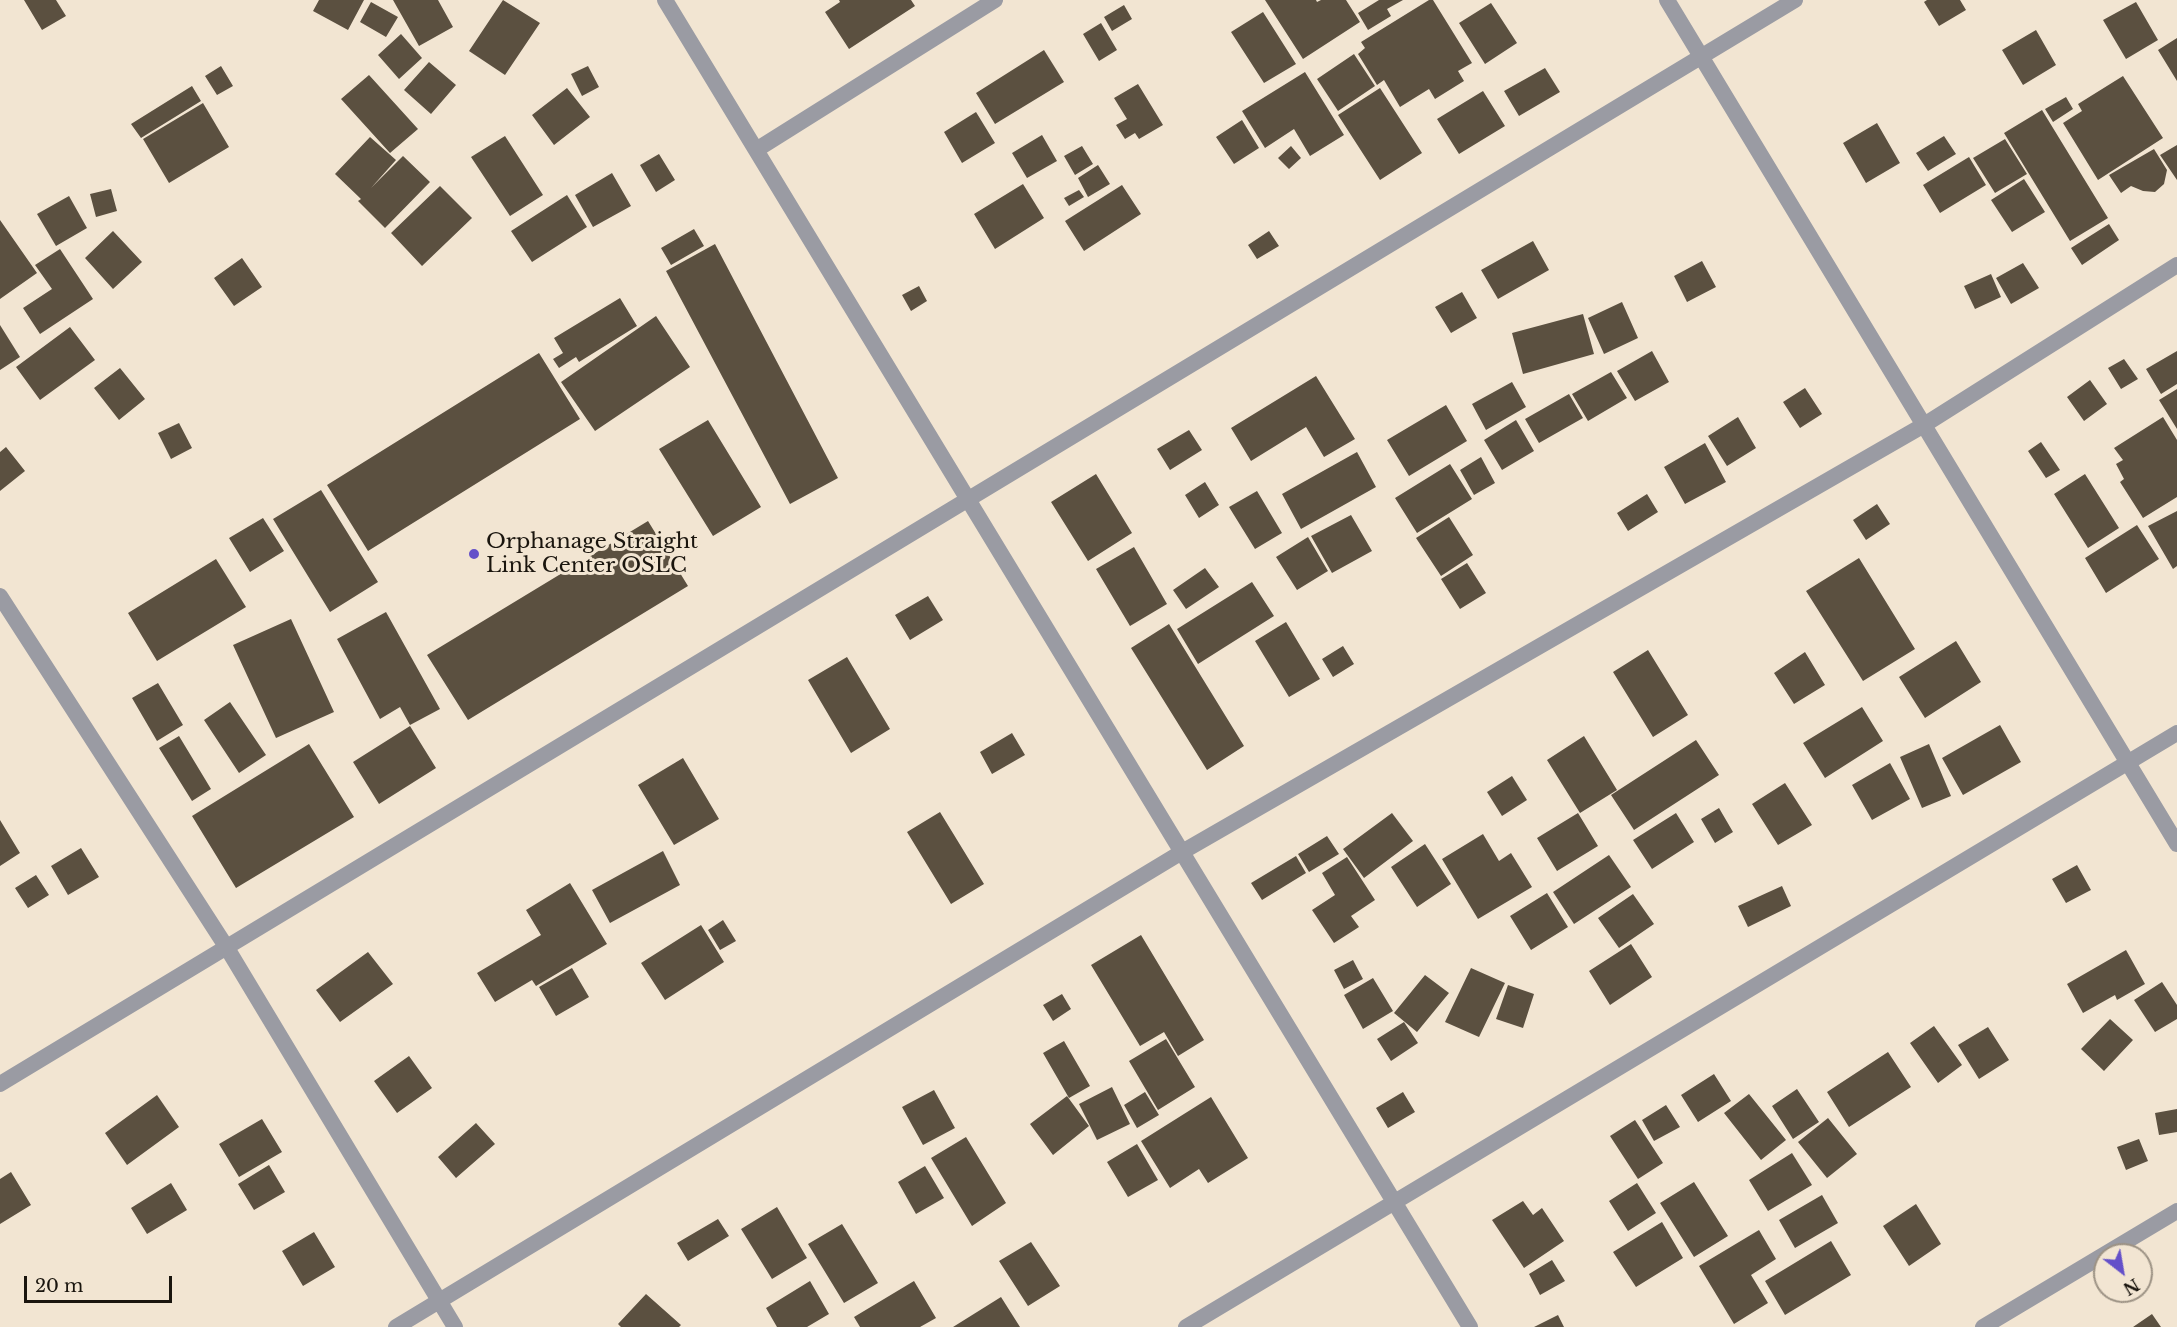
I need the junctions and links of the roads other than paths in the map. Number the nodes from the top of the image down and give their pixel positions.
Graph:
1 (665, 0) edge
2 (995, 0) edge
3 (1667, 0) edge
4 (1796, 0) edge
5 (1702, 57) junction
6 (756, 150) junction
7 (2177, 265) edge
8 (1924, 425) junction
9 (968, 499) junction
10 (0, 596) edge
11 (2177, 733) edge
12 (2128, 763) junction
13 (2177, 844) edge
14 (1182, 852) junction
15 (227, 948) junction
16 (0, 1084) edge
17 (1394, 1202) junction
18 (2177, 1211) edge
19 (439, 1301) junction
20 (396, 1327) edge
21 (455, 1327) edge
22 (1186, 1327) edge
23 (1470, 1327) edge
24 (1983, 1327) edge

1 - 6 street
2 - 6 street
3 - 5 street
4 - 5 street
5 - 8 street
5 - 9 street
6 - 9 street
7 - 8 street
8 - 12 street
8 - 14 street
9 - 14 street
9 - 15 street
10 - 15 street
11 - 12 street
12 - 13 street
12 - 17 street
14 - 17 street
14 - 19 street
15 - 16 street
15 - 19 street
17 - 22 street
17 - 23 street
18 - 24 street
19 - 20 street
19 - 21 street

